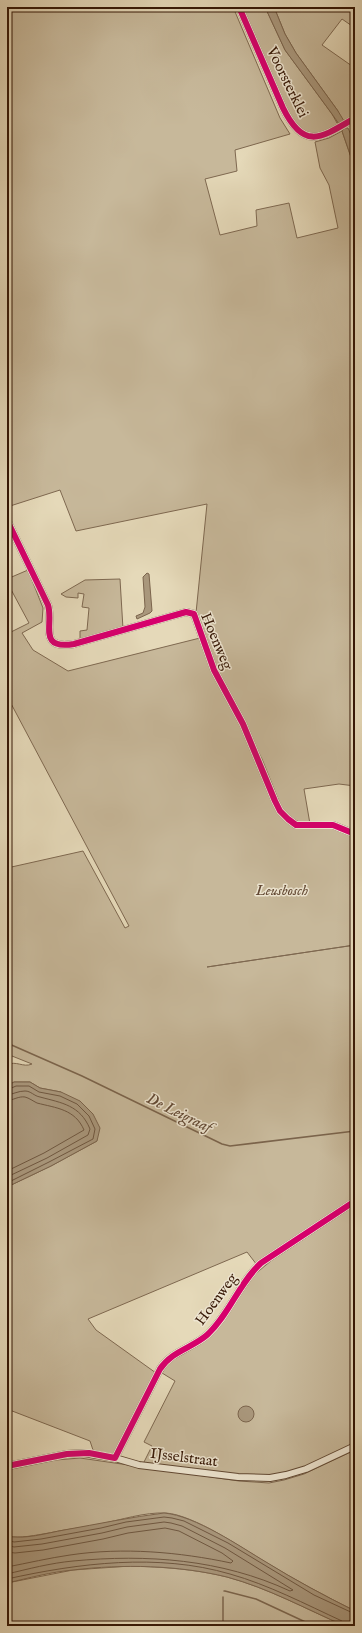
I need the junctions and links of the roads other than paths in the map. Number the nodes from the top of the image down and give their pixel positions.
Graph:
1 (239, 7) edge
2 (355, 118) edge
3 (7, 520) edge
4 (355, 834) edge
5 (355, 1201) edge
6 (355, 1446) edge
7 (115, 1458) junction
8 (7, 1466) edge

1 - 2 street, Voorsterklei
3 - 4 street, Hoenweg
5 - 7 street, Hoenweg
6 - 7 street, IJsselstraat
7 - 8 street, IJsselstraat

